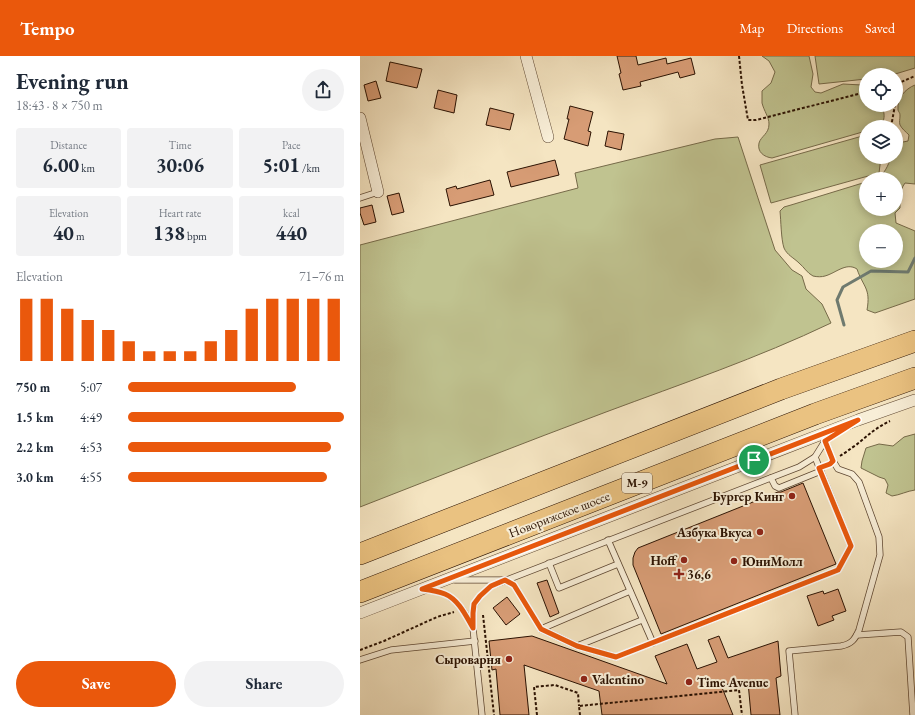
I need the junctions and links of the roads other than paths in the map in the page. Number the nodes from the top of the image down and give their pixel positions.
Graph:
1 (526, 56) edge
2 (360, 118) edge
3 (548, 137) dead end
4 (378, 192) joint
5 (360, 198) edge
6 (915, 340) edge
7 (915, 378) edge
8 (915, 400) edge
9 (858, 420) junction
10 (825, 441) junction
11 (815, 457) junction
12 (821, 471) junction
13 (770, 478) junction
14 (608, 540) junction
15 (360, 554) edge
16 (549, 563) junction
17 (618, 564) junction
18 (445, 580) junction
19 (505, 580) junction
20 (422, 589) junction
21 (630, 590) junction
22 (360, 592) edge
23 (360, 613) edge
24 (642, 620) junction
25 (473, 628) junction
26 (541, 629) junction
27 (857, 635) junction
28 (475, 641) junction
29 (653, 643) junction
30 (577, 646) junction
31 (360, 660) edge
32 (482, 715) edge
33 (795, 715) edge
34 (913, 715) edge

1 - 3 street
2 - 4 street
4 - 5 lane
6 - 15 highway
7 - 22 highway, Новорижское шоссе / М-9
8 - 9 street
9 - 10 lane
9 - 18 street
10 - 11 lane
10 - 27 lane
11 - 12 lane
11 - 13 lane
12 - 13 lane
12 - 29 lane
13 - 14 lane
14 - 16 lane
14 - 17 lane
16 - 17 lane
16 - 19 lane
17 - 21 lane
18 - 19 lane
18 - 20 street
19 - 25 lane
19 - 26 lane
20 - 23 street
20 - 25 lane
21 - 24 lane
21 - 26 lane
24 - 29 lane
24 - 30 lane
25 - 28 lane
26 - 30 lane
27 - 33 lane
27 - 34 lane
28 - 31 lane
28 - 32 lane
29 - 30 lane

